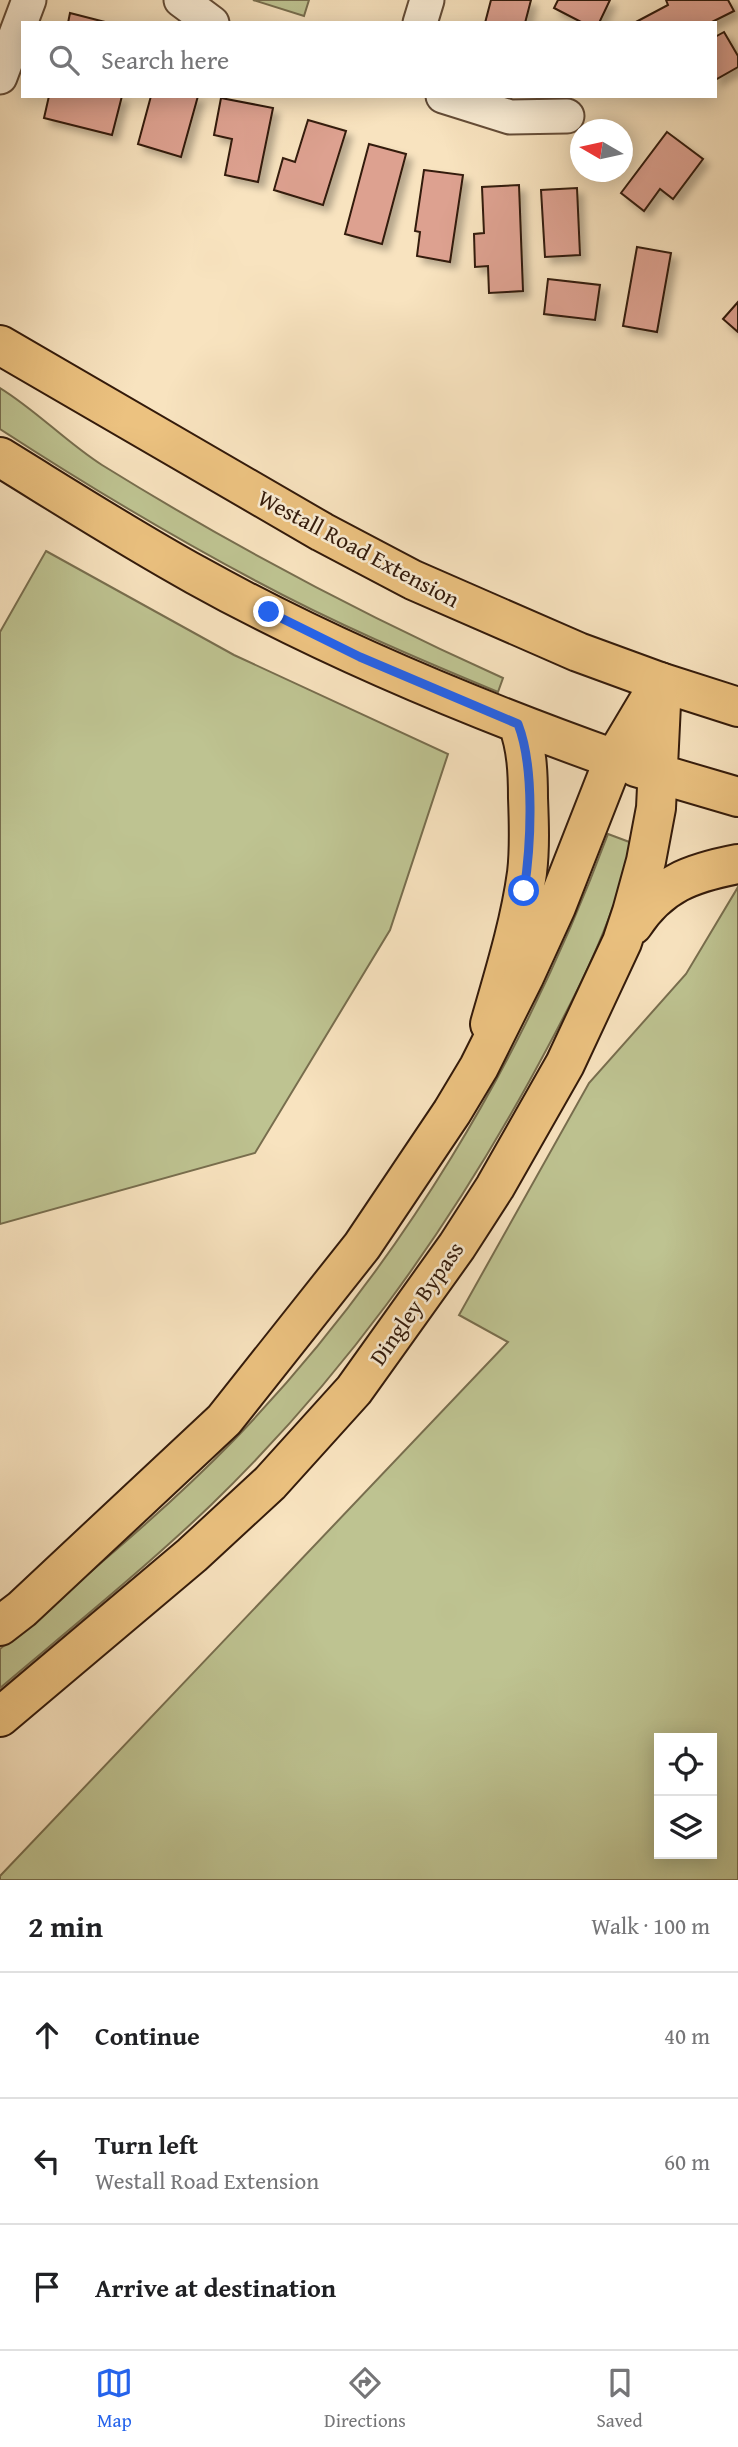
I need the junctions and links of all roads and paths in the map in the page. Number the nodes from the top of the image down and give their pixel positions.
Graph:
1 (29, 0) edge
2 (181, 0) edge
3 (427, 0) edge
4 (21, 21) edge
5 (21, 21) edge
6 (209, 21) edge
7 (421, 21) edge
8 (0, 77) edge
9 (449, 98) edge
10 (568, 116) dead end
11 (0, 345) edge
12 (0, 457) edge
13 (661, 683) junction
14 (738, 707) edge
15 (518, 724) junction
16 (614, 759) junction
17 (658, 774) junction
18 (738, 797) edge
19 (738, 864) edge
20 (622, 942) junction
21 (479, 1067) junction
22 (0, 1626) edge
23 (0, 1717) edge

1 - 5 street
2 - 6 street
3 - 7 street
4 - 8 street
9 - 10 street
11 - 13 main road, Westall Road Extension
12 - 15 main road
13 - 14 main road, Westall Road Extension
13 - 16 main road
13 - 17 main road, Dingley Bypass
15 - 16 main road
15 - 21 main road
16 - 17 main road
16 - 21 main road
17 - 18 main road
17 - 20 main road, Dingley Bypass
19 - 20 main road
20 - 23 main road, Dingley Bypass
21 - 22 main road

